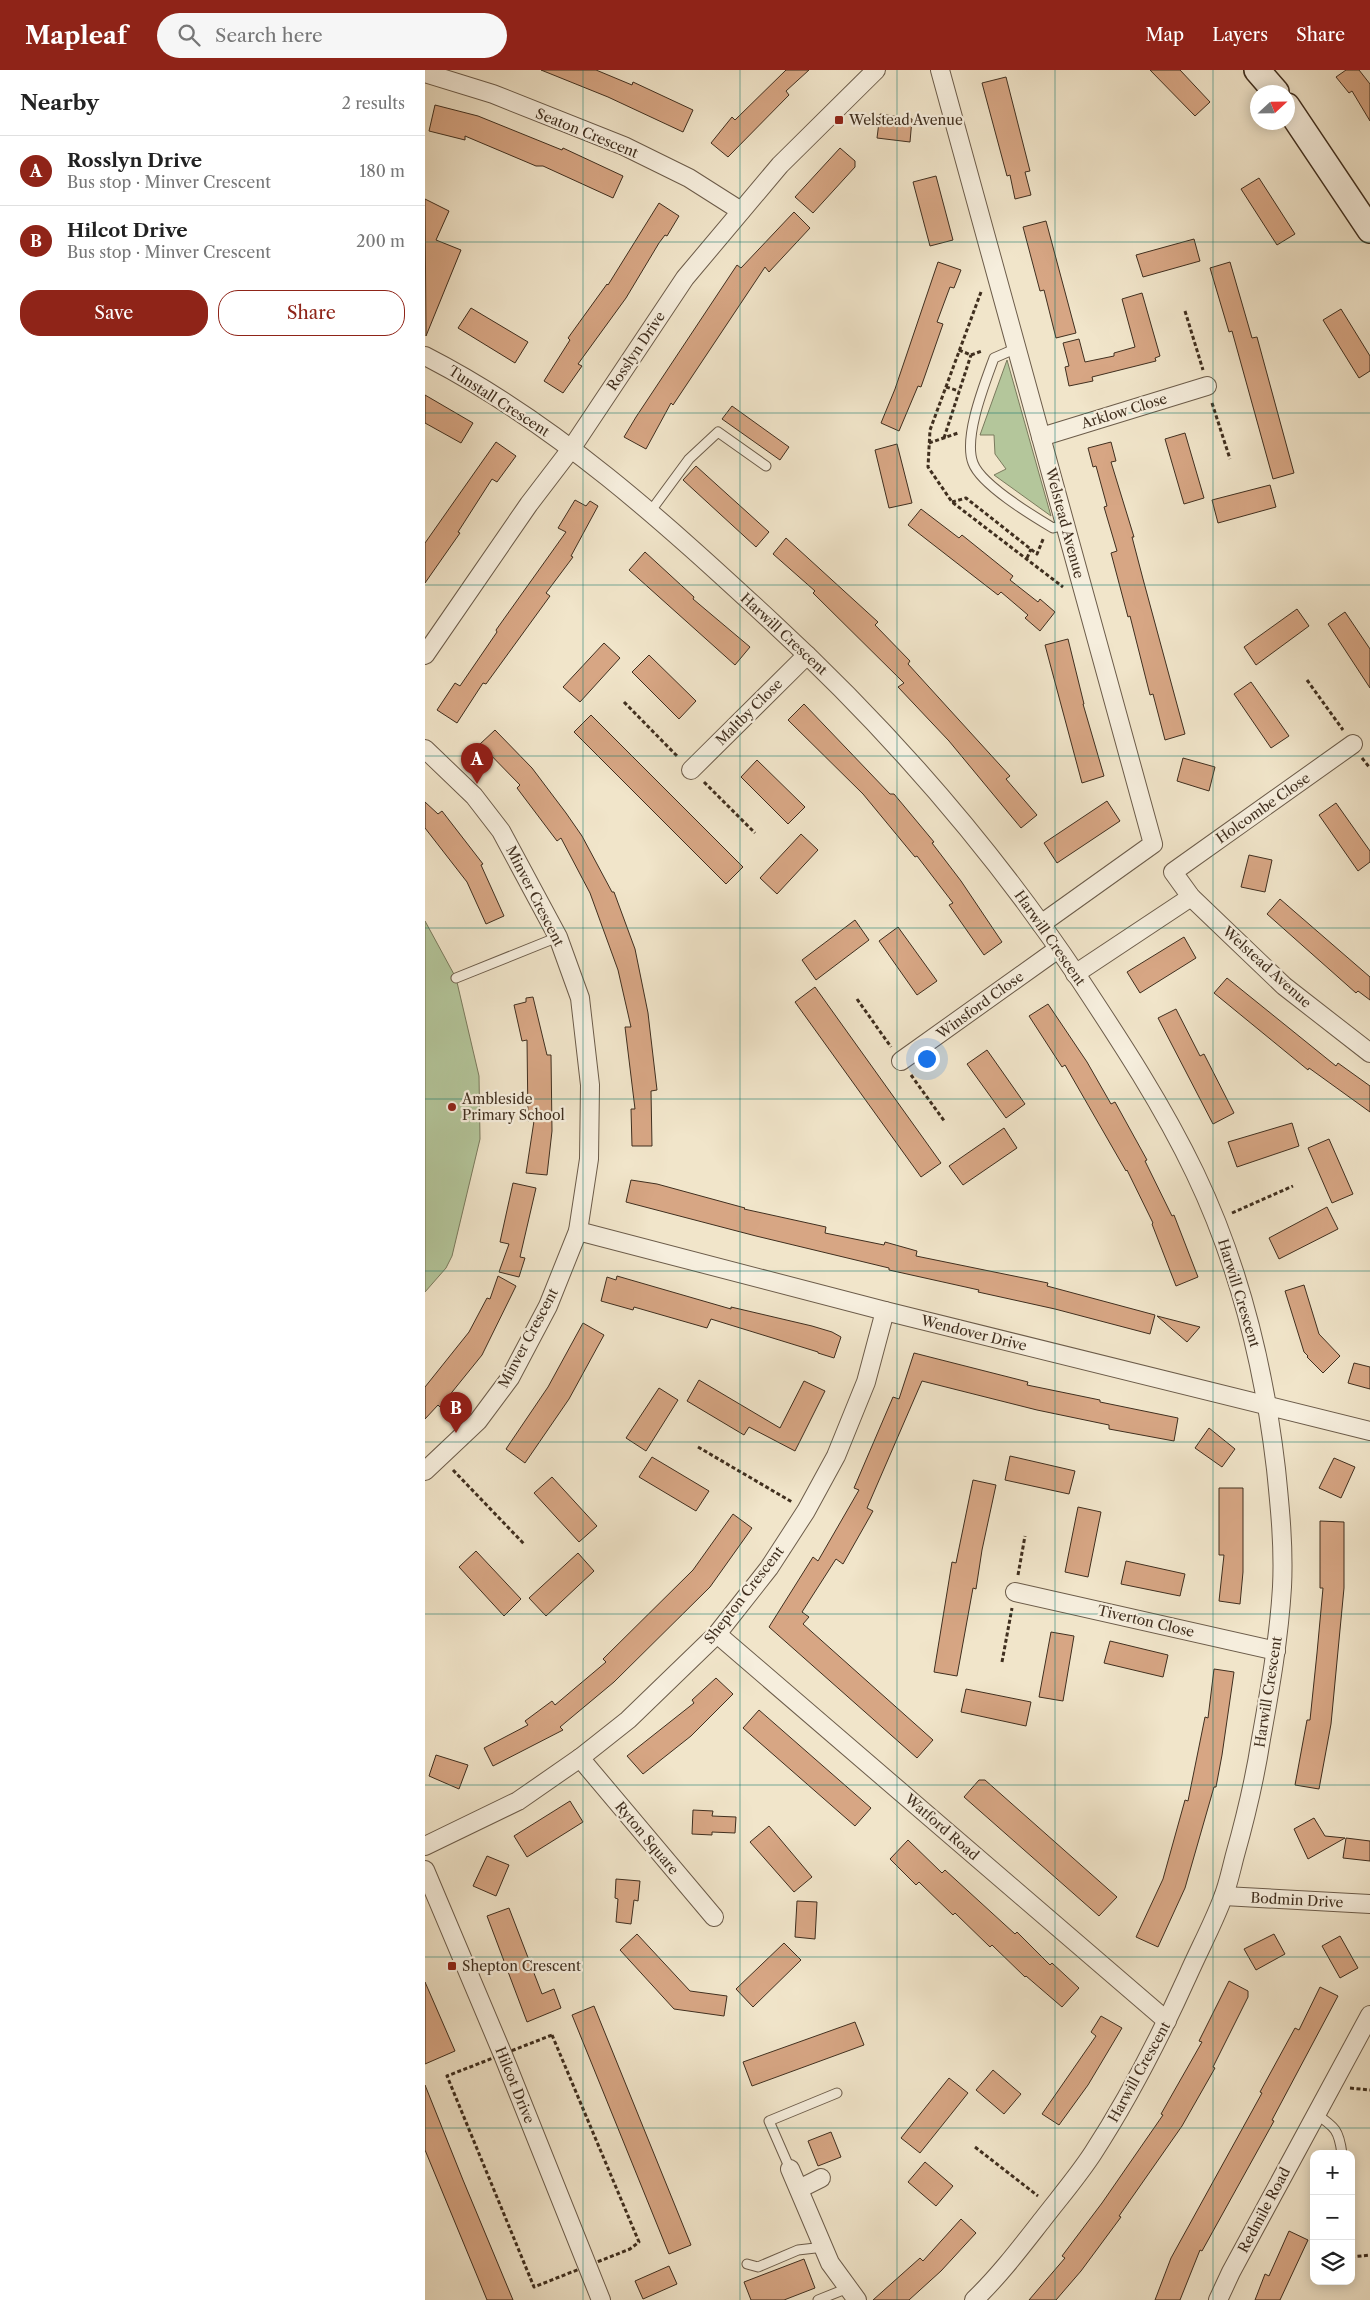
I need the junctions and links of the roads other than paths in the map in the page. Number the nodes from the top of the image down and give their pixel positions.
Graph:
1 (876, 70) edge
2 (940, 70) edge
3 (1257, 70) edge
4 (425, 74) edge
5 (1270, 85) edge
6 (1295, 118) edge
7 (741, 211) junction
8 (1370, 230) edge
9 (1017, 348) junction
10 (425, 356) edge
11 (1207, 386) dead end
12 (1041, 437) junction
13 (571, 449) junction
14 (766, 466) dead end
15 (650, 512) junction
16 (1059, 526) junction
17 (425, 655) edge
18 (807, 655) junction
19 (1353, 744) road end
20 (425, 749) edge
21 (691, 770) dead end
22 (1173, 872) joint
23 (1191, 897) junction
24 (1041, 924) junction
25 (558, 937) junction
26 (1059, 949) junction
27 (1075, 974) junction
28 (457, 978) dead end
29 (1370, 1053) edge
30 (901, 1062) dead end
31 (578, 1231) junction
32 (885, 1311) junction
33 (1269, 1404) junction
34 (1370, 1430) edge
35 (425, 1472) edge
36 (1015, 1592) dead end
37 (717, 1634) junction
38 (1276, 1650) junction
39 (580, 1758) junction
40 (425, 1846) edge
41 (425, 1870) edge
42 (1224, 1896) junction
43 (1370, 1904) edge
44 (714, 1918) dead end
45 (1370, 2015) edge
46 (1167, 2021) junction
47 (837, 2093) dead end
48 (1316, 2114) junction
49 (1342, 2150) edge
50 (790, 2169) joint
51 (821, 2178) dead end
52 (799, 2188) junction
53 (824, 2247) junction
54 (747, 2264) dead end
55 (853, 2294) edge
56 (601, 2300) edge
57 (818, 2300) edge
58 (974, 2300) edge
59 (1218, 2300) edge

1 - 7 street, Rosslyn Drive
2 - 9 street, Welstead Avenue
3 - 5 main road
4 - 7 street, Seaton Crescent
6 - 8 main road
7 - 13 street, Rosslyn Drive
9 - 12 street, Welstead Avenue
9 - 16 lane
10 - 13 street, Tunstall Crescent
11 - 12 street, Arklow Close
12 - 16 street, Welstead Avenue
13 - 15 street, Harwill Crescent
13 - 17 street, Rosslyn Drive
14 - 15 lane
15 - 18 street, Harwill Crescent
16 - 24 street, Welstead Avenue
18 - 21 street, Maltby Close
18 - 24 street, Harwill Crescent
19 - 22 street, Holcombe Close
20 - 25 street, Minver Crescent
22 - 23 street, Welstead Avenue
23 - 27 street
23 - 29 street, Welstead Avenue
24 - 26 street, Harwill Crescent
25 - 28 lane
25 - 31 street, Minver Crescent
26 - 27 street, Harwill Crescent
26 - 30 street, Winsford Close
27 - 33 street, Harwill Crescent
31 - 32 street, Wendover Drive
31 - 35 street, Minver Crescent
32 - 33 street, Wendover Drive
32 - 37 street, Shepton Crescent
33 - 34 street, Wendover Drive
33 - 38 street, Harwill Crescent
36 - 38 street, Tiverton Close
37 - 39 street, Shepton Crescent
37 - 46 street, Watford Road
38 - 42 street, Harwill Crescent
39 - 40 street, Shepton Crescent
39 - 44 street, Ryton Square
41 - 56 street, Hilcot Drive
42 - 43 street, Bodmin Drive
42 - 46 street, Harwill Crescent
45 - 48 street, Redmile Road
46 - 58 street, Harwill Crescent
47 - 50 lane
48 - 49 lane
48 - 59 street, Redmile Road
50 - 52 street
51 - 52 street
52 - 53 street
53 - 54 lane
53 - 55 street
55 - 57 lane

